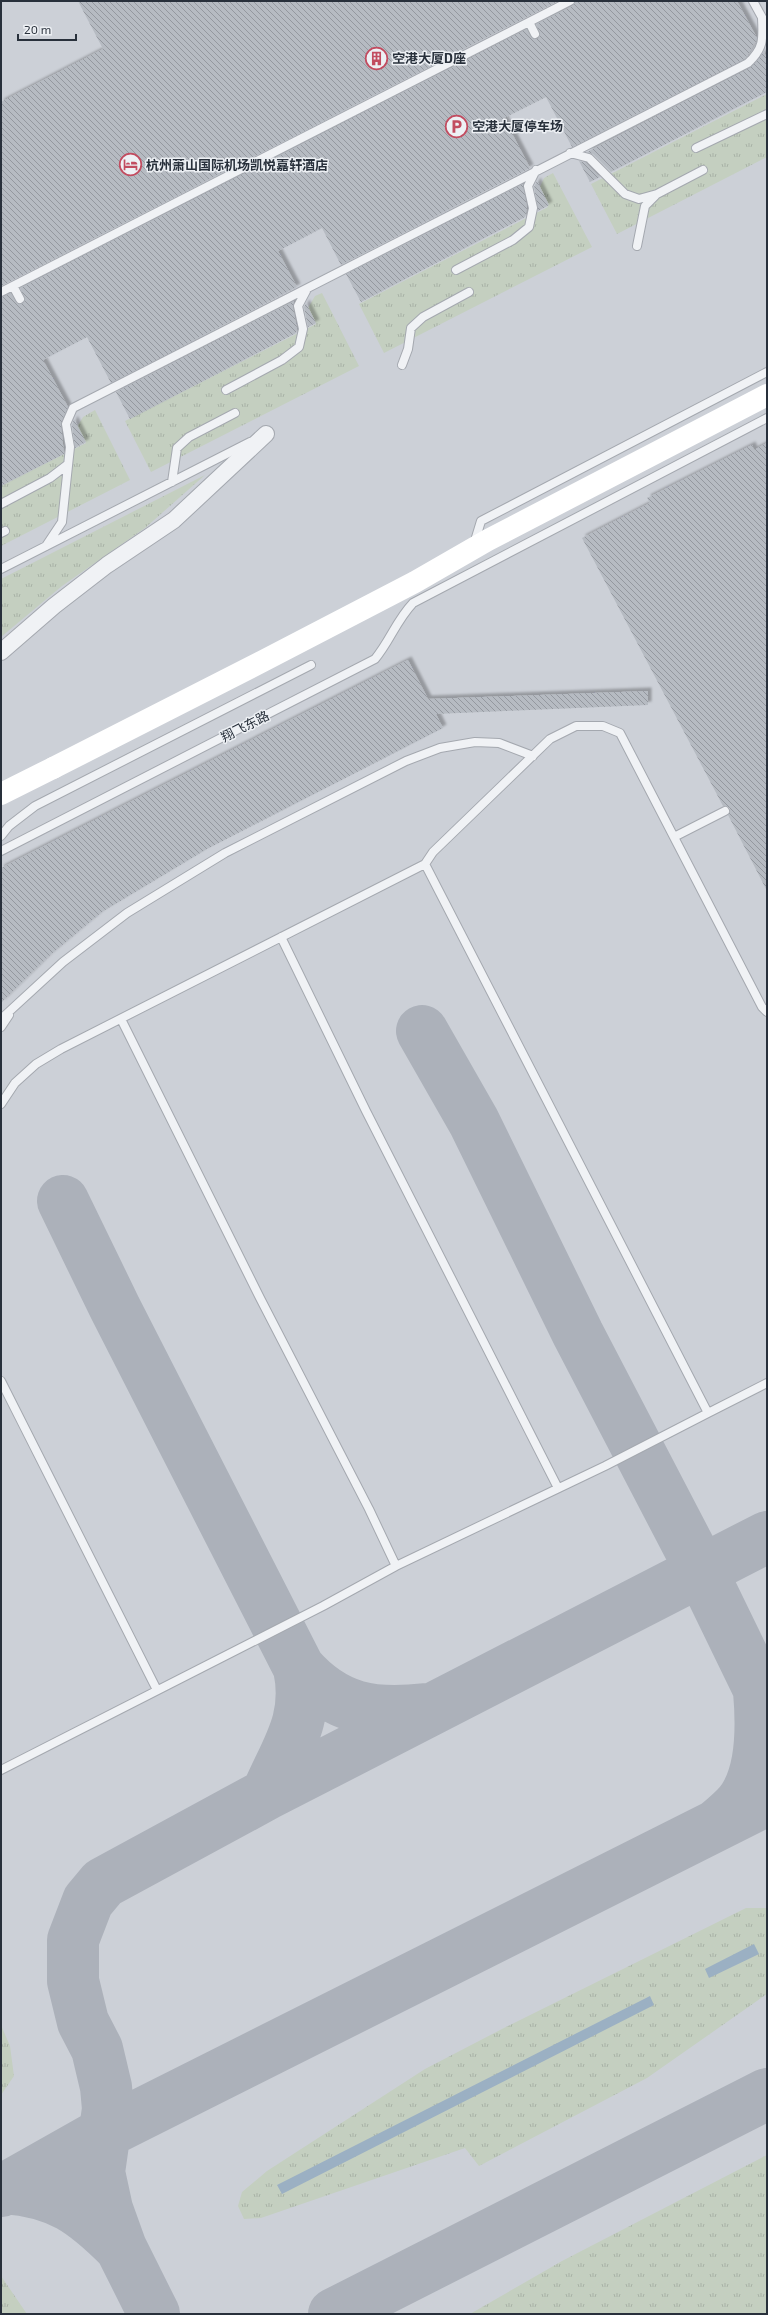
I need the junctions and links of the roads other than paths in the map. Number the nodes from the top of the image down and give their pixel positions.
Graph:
1 (570, 1) edge
2 (753, 1) edge
3 (764, 21) edge
4 (529, 22) junction
5 (535, 34) dead end
6 (767, 114) edge
7 (696, 148) dead end
8 (570, 153) junction
9 (536, 170) junction
10 (703, 170) dead end
11 (657, 194) junction
12 (637, 246) dead end
13 (456, 270) dead end
14 (13, 286) junction
15 (306, 290) junction
16 (1, 292) edge
17 (469, 292) dead end
18 (20, 299) dead end
19 (402, 365) dead end
20 (767, 372) edge
21 (226, 390) dead end
22 (767, 395) edge
23 (235, 413) dead end
24 (767, 418) edge
25 (266, 434) joint
26 (67, 465) junction
27 (172, 482) junction
28 (1, 504) edge
29 (46, 546) junction
30 (1, 569) edge
31 (465, 575) junction
32 (1, 652) edge
33 (311, 665) dead end
34 (533, 756) junction
35 (1, 794) edge
36 (725, 811) dead end
37 (1, 836) edge
38 (674, 837) junction
39 (1, 851) edge
40 (426, 864) junction
41 (280, 937) junction
42 (16, 1006) junction
43 (767, 1012) edge
44 (1, 1019) edge
45 (121, 1019) junction
46 (1, 1027) edge
47 (1, 1104) edge
48 (1, 1381) edge
49 (767, 1383) edge
50 (708, 1413) junction
51 (558, 1488) junction
52 (396, 1566) junction
53 (157, 1690) junction
54 (1, 1770) edge

1 - 4 lane
2 - 3 lane
3 - 8 lane
4 - 5 lane
4 - 14 lane
6 - 7 lane
8 - 9 lane
8 - 11 lane
9 - 13 lane
9 - 15 lane
10 - 11 lane
11 - 12 lane
14 - 16 lane
14 - 18 lane
15 - 21 lane
15 - 26 lane
17 - 19 lane
20 - 31 lane
22 - 35 main road, bridge
23 - 27 lane
24 - 31 lane, 翔飞东路
25 - 27 lane
25 - 32 street
26 - 28 lane
26 - 29 lane
27 - 29 lane
29 - 30 lane
31 - 39 lane, 翔飞东路
33 - 37 lane
34 - 38 lane
34 - 40 lane
34 - 42 lane
36 - 38 lane
38 - 43 lane
40 - 41 lane
40 - 50 lane
41 - 45 lane
41 - 51 lane
42 - 44 lane
42 - 46 lane
45 - 47 lane
45 - 52 lane
48 - 53 lane
49 - 50 lane
50 - 51 lane
51 - 52 lane
52 - 53 lane
53 - 54 lane

